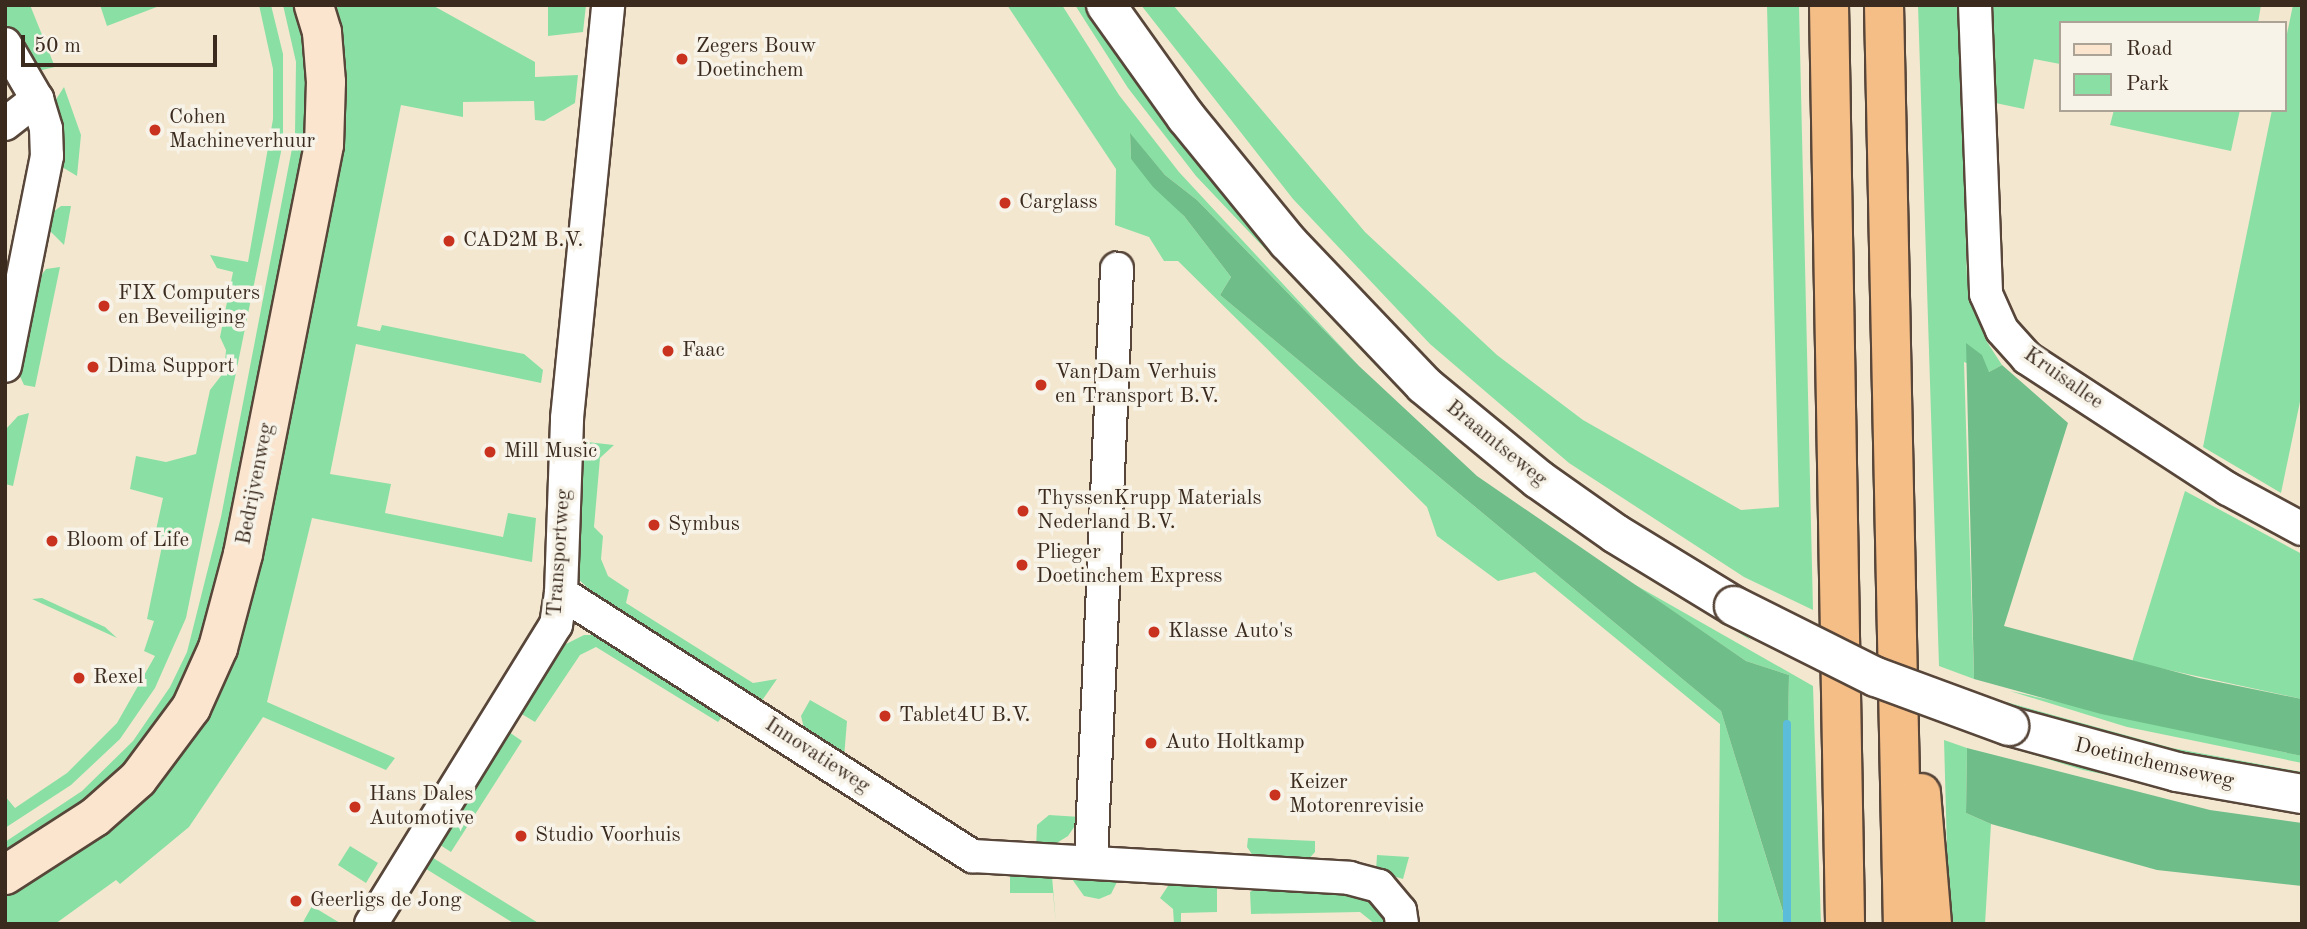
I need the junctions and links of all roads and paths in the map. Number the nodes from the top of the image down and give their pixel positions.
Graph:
1 (314, 5) edge
2 (608, 5) edge
3 (1106, 5) edge
4 (1829, 5) edge
5 (1884, 5) edge
6 (1975, 5) edge
7 (5, 44) edge
8 (37, 99) junction
9 (5, 124) edge
10 (1117, 269) dead end
11 (5, 366) edge
12 (2302, 529) edge
13 (561, 593) junction
14 (1896, 602) junction
15 (2009, 726) joint
16 (2302, 794) edge
17 (1091, 860) junction
18 (5, 875) edge
19 (371, 924) edge
20 (1402, 924) edge
21 (1845, 924) edge
22 (1903, 924) edge
23 (1932, 924) edge

1 - 18 main road, Bedrijvenweg
2 - 13 street, Transportweg
3 - 15 street, Braamtseweg, bridge
4 - 21 highway
5 - 14 highway
6 - 12 street, Kruisallee
7 - 8 street
8 - 9 street
8 - 11 street
10 - 17 street
13 - 17 street, Innovatieweg
13 - 19 street, Transportweg
14 - 22 highway
14 - 23 highway
15 - 16 street, Doetinchemseweg
17 - 20 street, Innovatieweg

